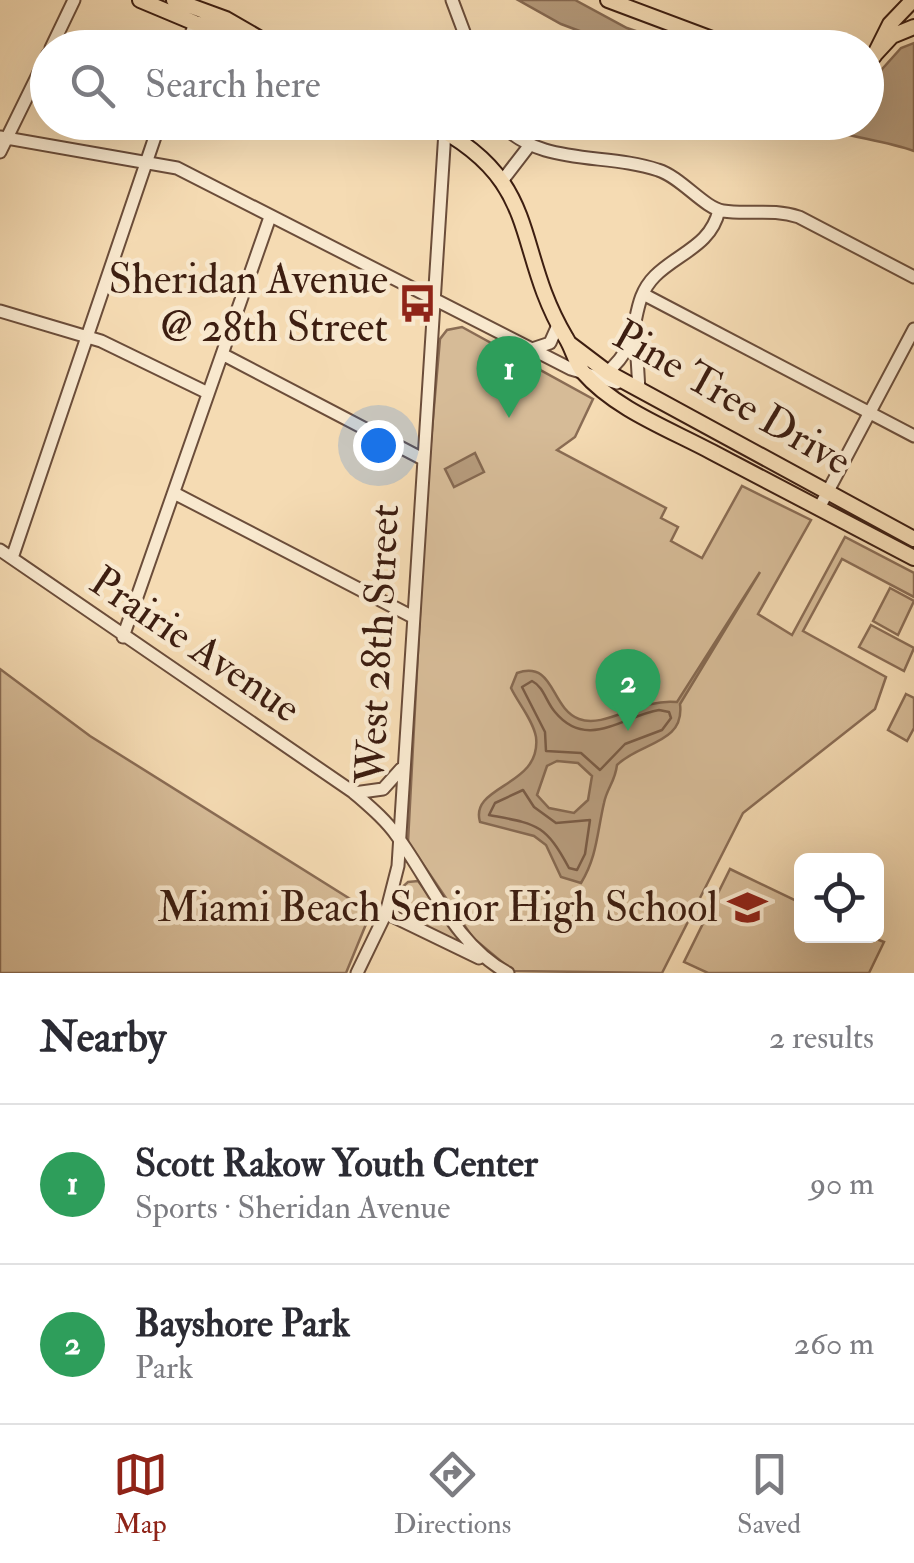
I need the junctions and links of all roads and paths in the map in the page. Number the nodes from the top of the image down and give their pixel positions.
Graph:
1 (74, 0) edge
2 (140, 0) edge
3 (174, 0) edge
4 (452, 0) edge
5 (912, 1) edge
6 (615, 2) edge
7 (194, 23) junction
8 (914, 28) edge
9 (59, 30) edge
10 (192, 30) edge
11 (223, 30) edge
12 (243, 30) edge
13 (463, 30) edge
14 (689, 30) edge
15 (884, 35) edge
16 (884, 45) edge
17 (30, 88) edge
18 (154, 140) edge
19 (450, 140) edge
20 (457, 140) edge
21 (522, 140) edge
22 (2, 143) edge
23 (529, 146) junction
24 (148, 160) junction
25 (502, 181) junction
26 (719, 210) junction
27 (270, 218) junction
28 (914, 276) edge
29 (643, 294) junction
30 (432, 300) junction
31 (0, 311) edge
32 (636, 324) junction
33 (558, 325) junction
34 (914, 329) edge
35 (87, 336) junction
36 (569, 343) junction
37 (532, 349) junction
38 (222, 354) junction
39 (584, 372) junction
40 (608, 372) junction
41 (642, 390) junction
42 (208, 393) junction
43 (870, 413) junction
44 (914, 436) edge
45 (421, 458) junction
46 (174, 493) junction
47 (827, 493) junction
48 (819, 508) junction
49 (914, 539) edge
50 (0, 550) edge
51 (12, 558) junction
52 (914, 558) edge
53 (411, 616) junction
54 (123, 637) junction
55 (403, 765) junction
56 (353, 792) junction
57 (399, 838) junction
58 (423, 876) junction
59 (394, 890) junction
60 (386, 913) junction
61 (488, 962) junction
62 (358, 973) edge
63 (508, 973) edge

1 - 9 street
2 - 7 main road
3 - 12 main road
4 - 13 street
5 - 15 main road
6 - 14 main road
7 - 10 street
7 - 11 main road
8 - 16 main road
17 - 22 street
18 - 24 street
19 - 30 street, West 28th Street
20 - 25 main road, Pine Tree Drive
21 - 23 street
22 - 24 street
23 - 25 street
23 - 26 street
24 - 27 street
24 - 35 street
25 - 33 main road, Pine Tree Drive
26 - 28 street
26 - 29 street
27 - 30 street
27 - 38 street
29 - 32 street
29 - 43 street
30 - 37 street
30 - 45 street, West 28th Street
31 - 35 street
32 - 40 street
32 - 41 street
33 - 36 main road, Pine Tree Drive
33 - 37 street
34 - 43 street
35 - 42 street
35 - 51 street
36 - 39 main road, Pine Tree Drive
36 - 40 main road, Pine Tree Drive
37 - 39 street
38 - 42 street
38 - 45 street
39 - 41 street
39 - 48 main road, Pine Tree Drive
40 - 41 main road, Pine Tree Drive
41 - 47 main road, Pine Tree Drive
42 - 46 street
43 - 44 street
43 - 47 street
45 - 53 street, West 28th Street
46 - 53 street
46 - 54 street
47 - 48 street
47 - 49 main road, Pine Tree Drive
48 - 52 main road, Pine Tree Drive
50 - 51 street, Prairie Avenue
51 - 54 street, Prairie Avenue
53 - 55 street, West 28th Street
54 - 56 street, Prairie Avenue
55 - 56 street
55 - 57 street, West 28th Street
56 - 57 street, Prairie Avenue
57 - 58 street, Prairie Avenue
57 - 59 street, West 28th Street
58 - 59 street
58 - 61 street, Prairie Avenue
59 - 60 street, West 28th Street
60 - 61 street, Prairie Avenue
60 - 62 street, West 28th Street
61 - 63 street, Prairie Avenue

